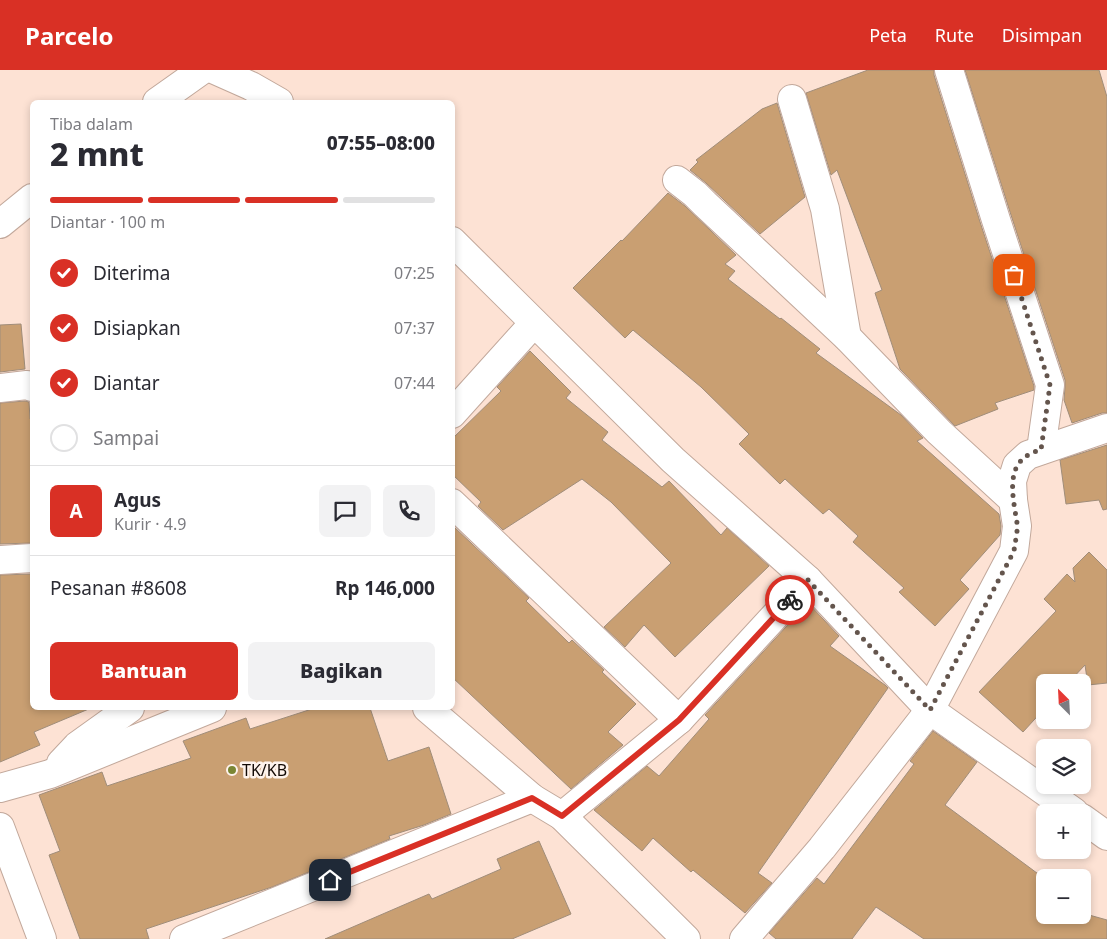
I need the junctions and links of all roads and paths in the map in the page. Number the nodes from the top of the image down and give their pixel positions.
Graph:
1 (202, 70) edge
2 (215, 70) edge
3 (949, 70) edge
4 (792, 99) dead end
5 (160, 100) edge
6 (276, 100) edge
7 (678, 180) dead end
8 (30, 200) edge
9 (0, 224) edge
10 (455, 244) edge
11 (534, 323) junction
12 (848, 337) junction
13 (30, 386) edge
14 (0, 388) edge
15 (455, 411) edge
16 (1107, 428) edge
17 (1041, 450) junction
18 (1013, 500) junction
19 (455, 506) edge
20 (30, 558) edge
21 (0, 560) edge
22 (808, 580) junction
23 (127, 710) edge
24 (207, 710) edge
25 (429, 710) edge
26 (930, 710) junction
27 (679, 720) junction
28 (50, 774) junction
29 (0, 788) edge
30 (532, 798) junction
31 (1063, 804) edge
32 (562, 816) junction
33 (1091, 824) edge
34 (0, 826) edge
35 (1107, 836) edge
36 (42, 939) edge
37 (184, 939) edge
38 (686, 939) edge
39 (744, 939) edge

1 - 5 street
2 - 6 street
3 - 17 street
4 - 12 street
7 - 12 street
8 - 9 street
10 - 11 street
11 - 15 street
11 - 22 street
12 - 18 street
13 - 14 street
16 - 17 street
17 - 18 street
18 - 26 street
19 - 27 street
20 - 21 street
22 - 26 street
22 - 27 street
23 - 28 street
24 - 28 street
25 - 30 street
26 - 31 street
26 - 39 street
27 - 32 street
28 - 29 street
30 - 32 street
30 - 37 street
32 - 38 street
33 - 35 street
34 - 36 street

